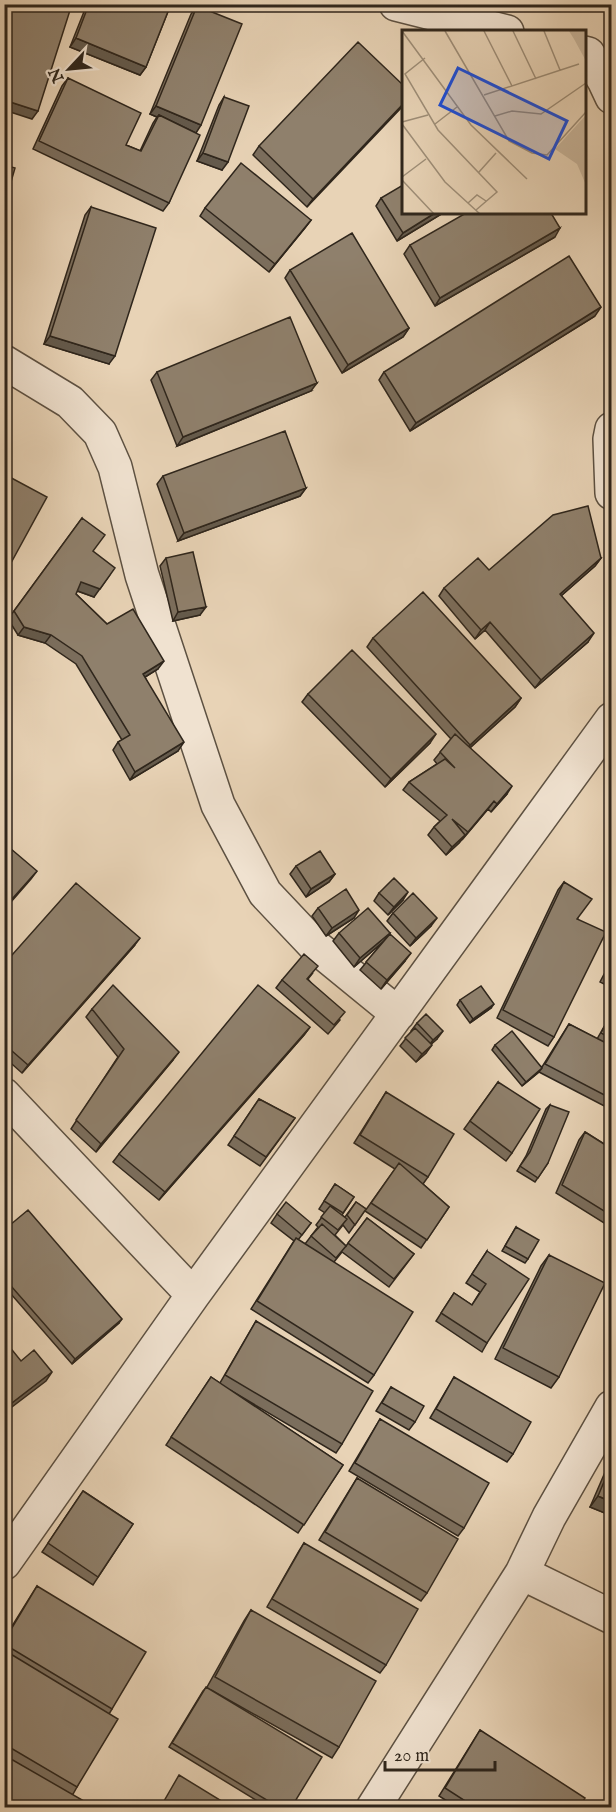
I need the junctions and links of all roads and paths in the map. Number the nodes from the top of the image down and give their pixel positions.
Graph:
1 (396, 4) edge
2 (499, 30) edge
3 (586, 53) edge
4 (612, 97) edge
5 (4, 362) edge
6 (612, 429) edge
7 (612, 493) edge
8 (612, 719) edge
9 (398, 1014) junction
10 (4, 1095) edge
11 (193, 1294) junction
12 (612, 1407) edge
13 (4, 1563) edge
14 (522, 1573) junction
15 (612, 1617) edge
16 (373, 1808) edge

1 - 2 street
3 - 4 street
5 - 9 street
6 - 7 street
8 - 9 street
9 - 11 street
10 - 11 street
11 - 13 street
12 - 14 street
14 - 15 street
14 - 16 street

